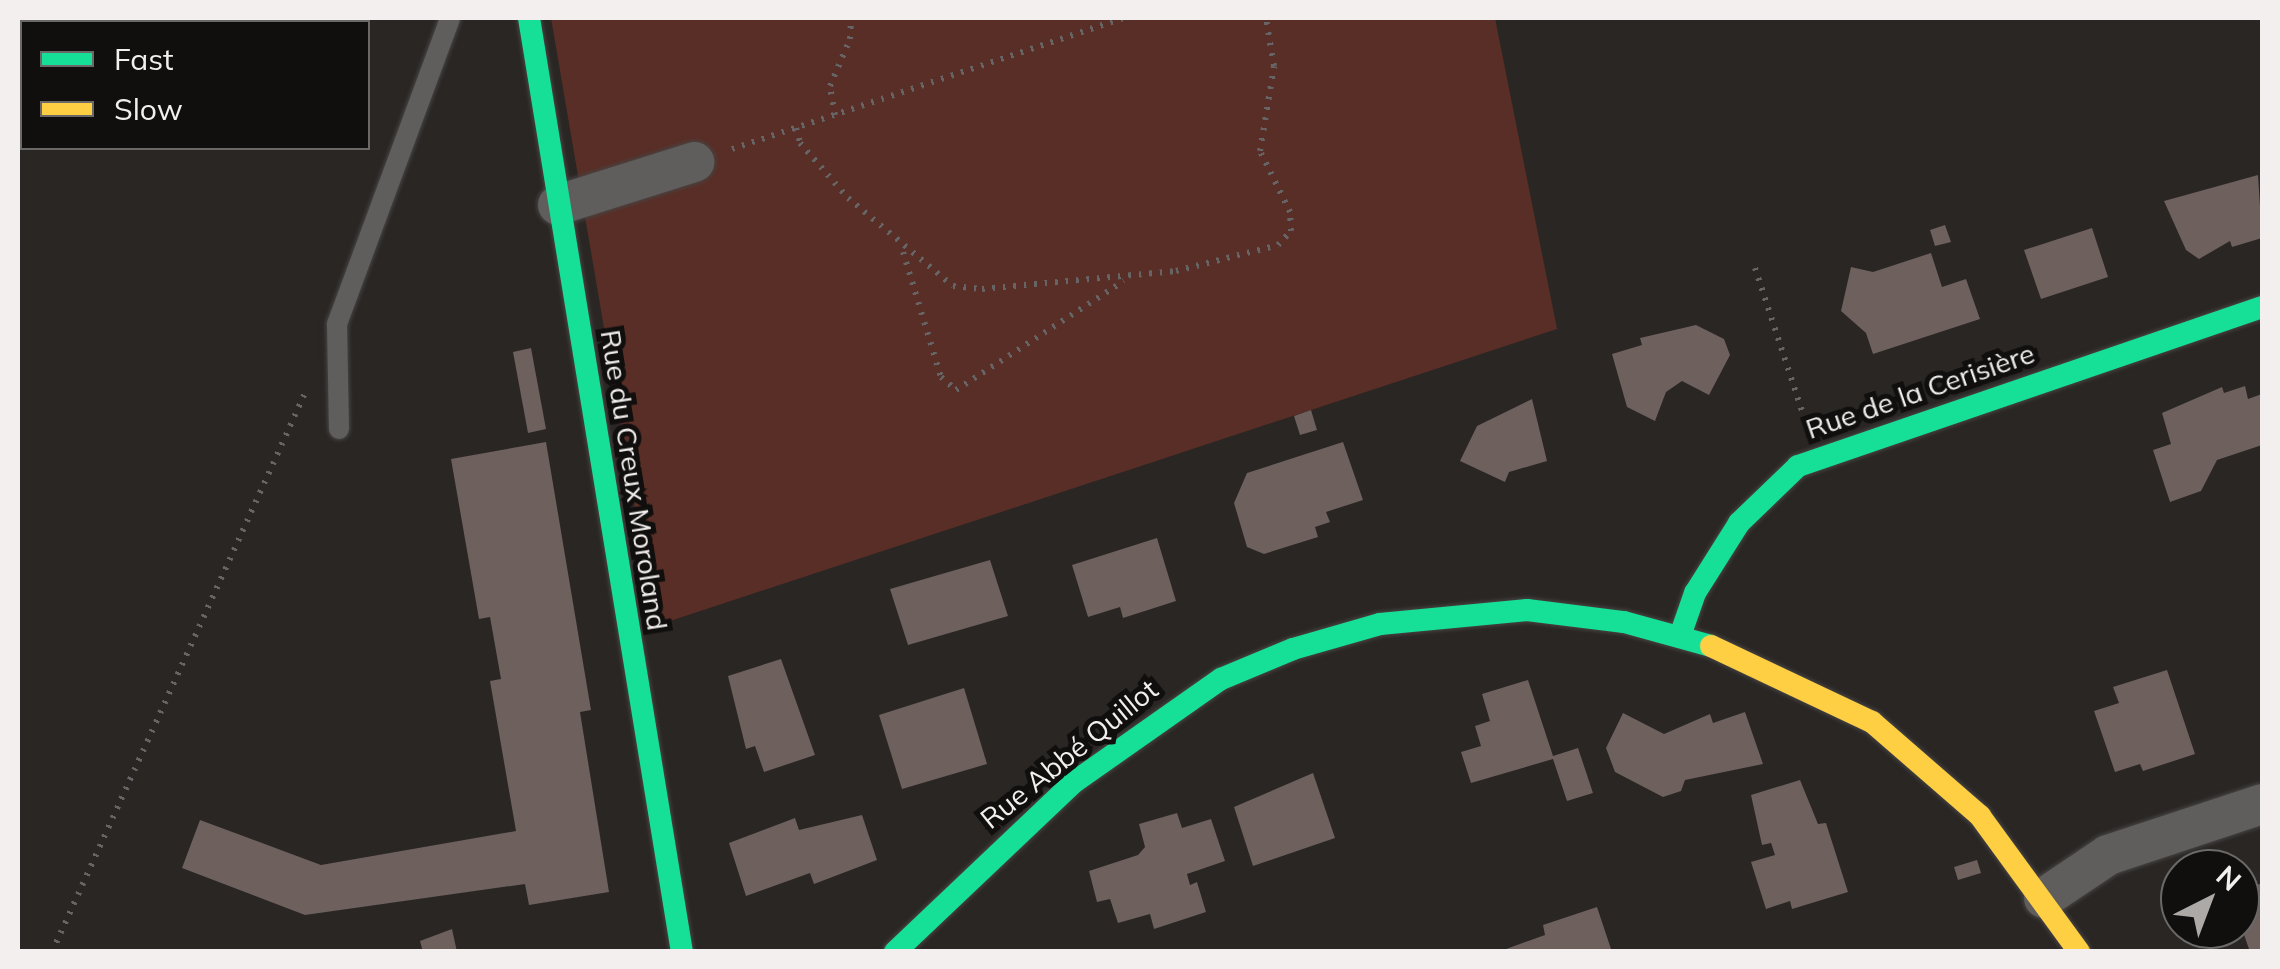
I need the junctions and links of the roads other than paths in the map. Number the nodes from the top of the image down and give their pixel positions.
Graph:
1 (450, 18) edge
2 (529, 18) edge
3 (694, 162) road end
4 (558, 205) junction
5 (2262, 307) edge
6 (339, 428) dead end
7 (1680, 636) junction
8 (2262, 804) edge
9 (2044, 898) junction
10 (682, 952) edge
11 (894, 952) edge
12 (2080, 952) edge

1 - 6 lane
2 - 4 street, Rue du Creux Moroland
3 - 4 street
4 - 10 street, Rue du Creux Moroland
5 - 7 street, Rue de la Cerisière
7 - 9 street, Rue Abbé Quillot
7 - 11 street, Rue Abbé Quillot
8 - 9 street
9 - 12 street, Rue Abbé Quillot

